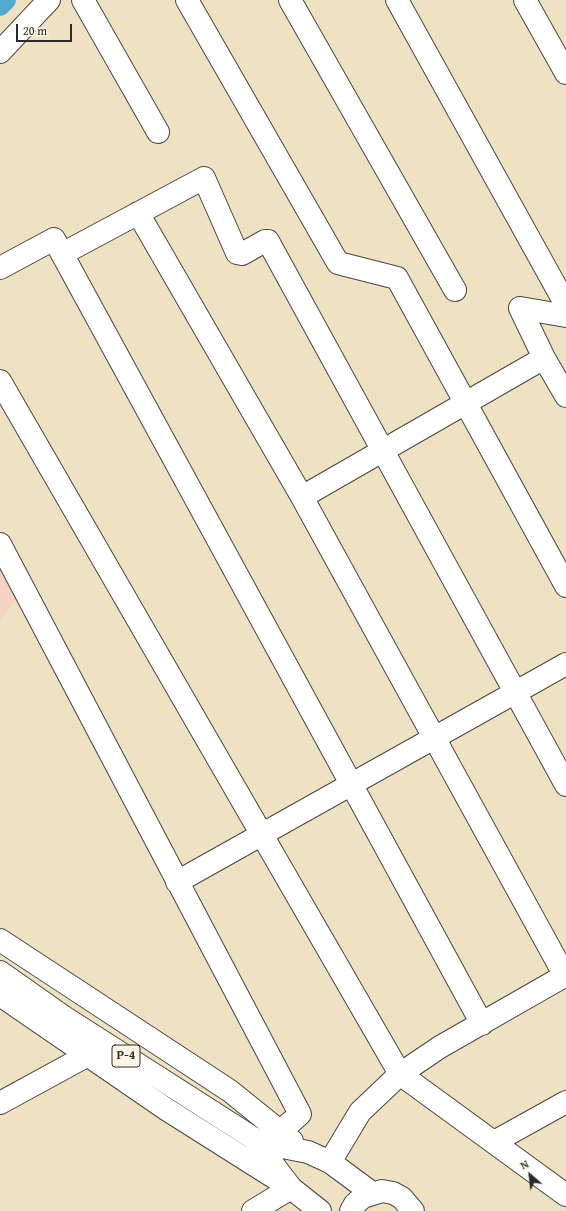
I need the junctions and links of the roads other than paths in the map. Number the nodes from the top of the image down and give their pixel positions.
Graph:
1 (49, 0) edge
2 (83, 0) edge
3 (187, 0) edge
4 (290, 0) edge
5 (397, 0) edge
6 (525, 0) edge
7 (0, 52) edge
8 (566, 73) edge
9 (158, 132) dead end
10 (138, 213) junction
11 (62, 254) junction
12 (0, 268) edge
13 (455, 290) dead end
14 (566, 305) edge
15 (566, 316) edge
16 (544, 358) junction
17 (0, 381) edge
18 (566, 396) edge
19 (466, 403) junction
20 (384, 450) junction
21 (302, 497) junction
22 (0, 544) edge
23 (566, 586) edge
24 (566, 664) edge
25 (516, 692) junction
26 (434, 738) junction
27 (351, 784) junction
28 (566, 785) edge
29 (262, 834) junction
30 (178, 882) junction
31 (0, 940) edge
32 (0, 972) edge
33 (566, 976) edge
34 (0, 995) edge
35 (482, 1024) junction
36 (88, 1055) junction
37 (400, 1074) junction
38 (566, 1102) edge
39 (0, 1103) edge
40 (281, 1131) junction
41 (253, 1138) junction
42 (494, 1142) junction
43 (308, 1152) junction
44 (330, 1162) junction
45 (291, 1188) junction
46 (372, 1193) junction
47 (566, 1195) edge
48 (253, 1211) edge
49 (320, 1211) edge
50 (351, 1211) edge
51 (413, 1211) edge

1 - 7 street
2 - 9 street
3 - 19 street
4 - 13 street
5 - 14 street
6 - 8 street
10 - 11 street
10 - 20 street
10 - 21 street
11 - 12 street
11 - 27 street
15 - 16 street
16 - 18 street
16 - 19 street
17 - 29 street
19 - 20 street
19 - 23 street
20 - 21 street
20 - 25 street
21 - 26 street
22 - 30 street
24 - 25 street
25 - 26 street
25 - 28 street
26 - 27 street
26 - 33 street
27 - 29 street
27 - 35 street
29 - 30 street
29 - 37 street
30 - 40 street
31 - 40 street
32 - 41 street, P-4
33 - 35 street
34 - 36 street
35 - 37 street
36 - 39 street
36 - 45 street
37 - 42 street
37 - 44 street
38 - 42 street
40 - 43 street
41 - 43 street, P-4
41 - 45 street, P-4
42 - 47 street
43 - 44 street, P-4
44 - 46 street, P-4
45 - 48 street
45 - 49 street, P-4
46 - 50 street
46 - 51 street

